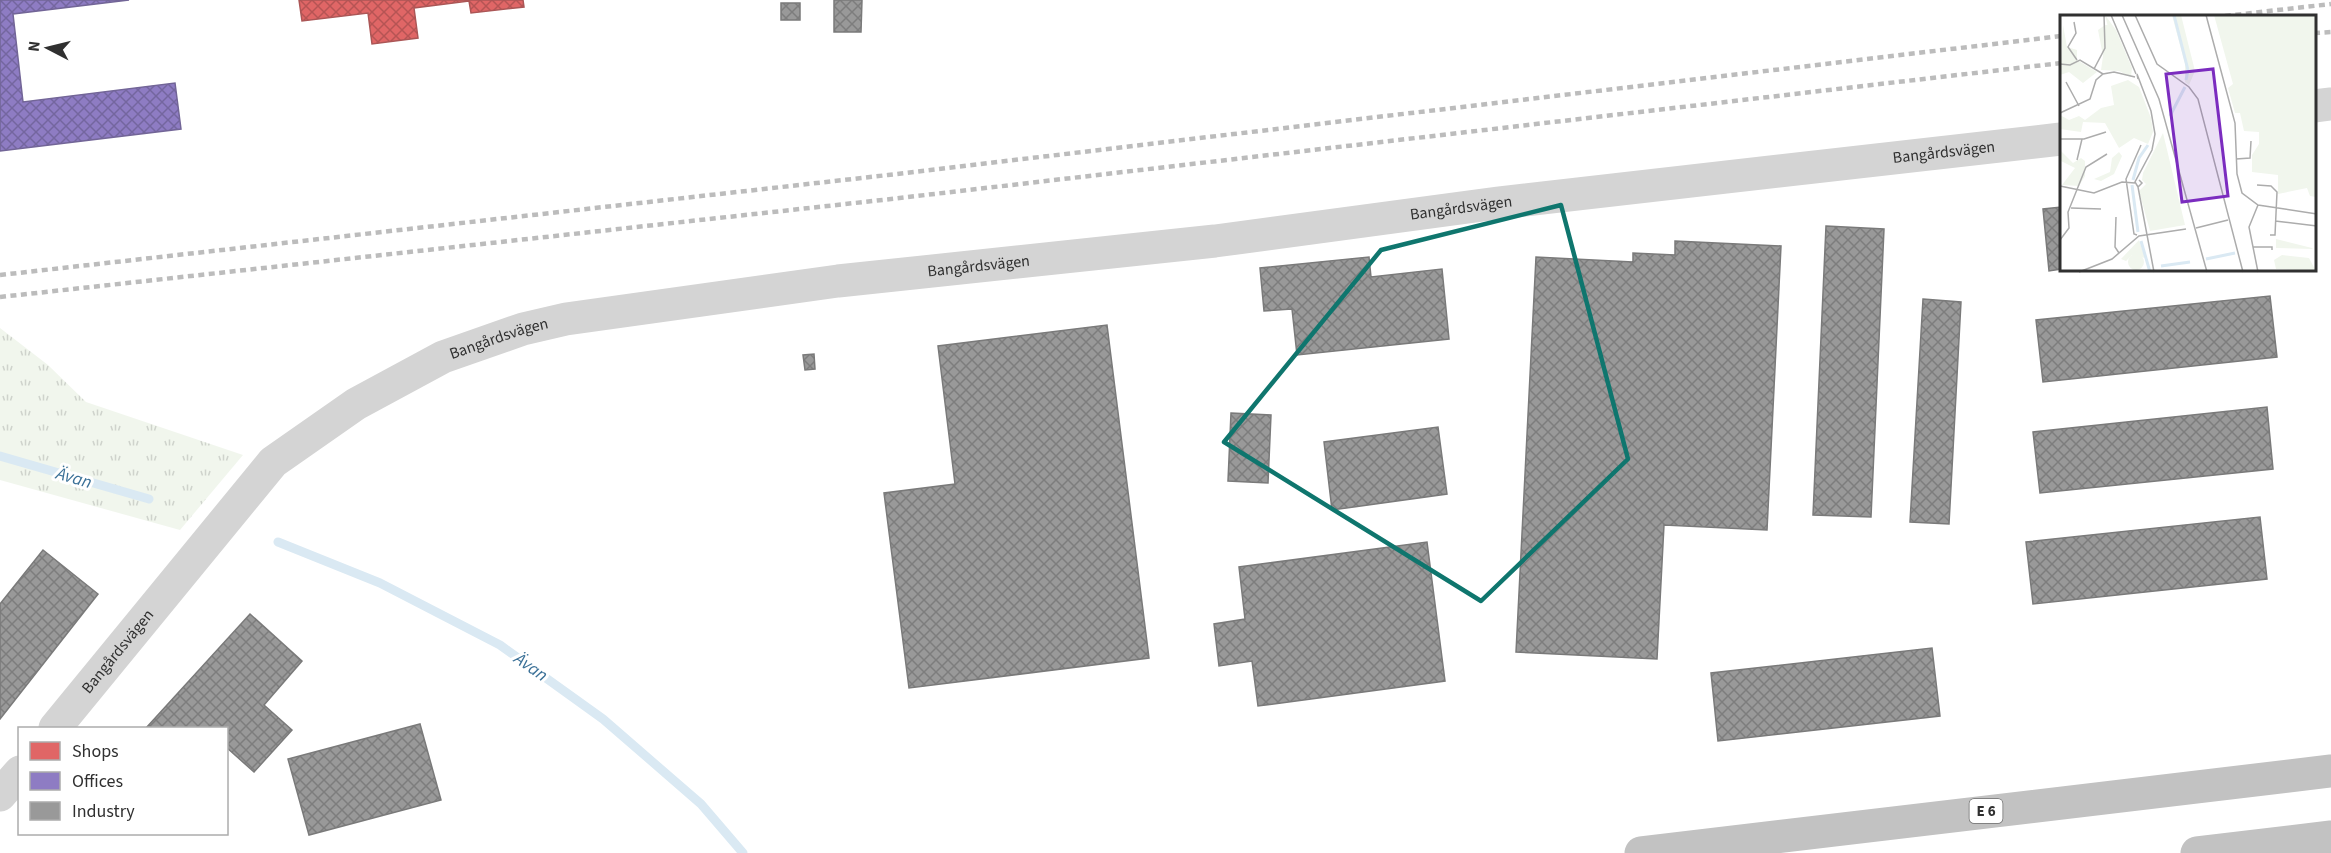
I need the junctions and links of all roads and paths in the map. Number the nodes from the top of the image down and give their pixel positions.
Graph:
1 (2331, 104) edge
2 (2316, 106) edge
3 (2060, 139) edge
4 (57, 727) edge
5 (2331, 771) edge
6 (18, 774) edge
7 (0, 795) edge
8 (2331, 837) edge
9 (1641, 853) edge
10 (2198, 853) edge

1 - 2 street
3 - 4 street, Bangårdsvägen
5 - 9 highway, E 6
6 - 7 street
8 - 10 highway

